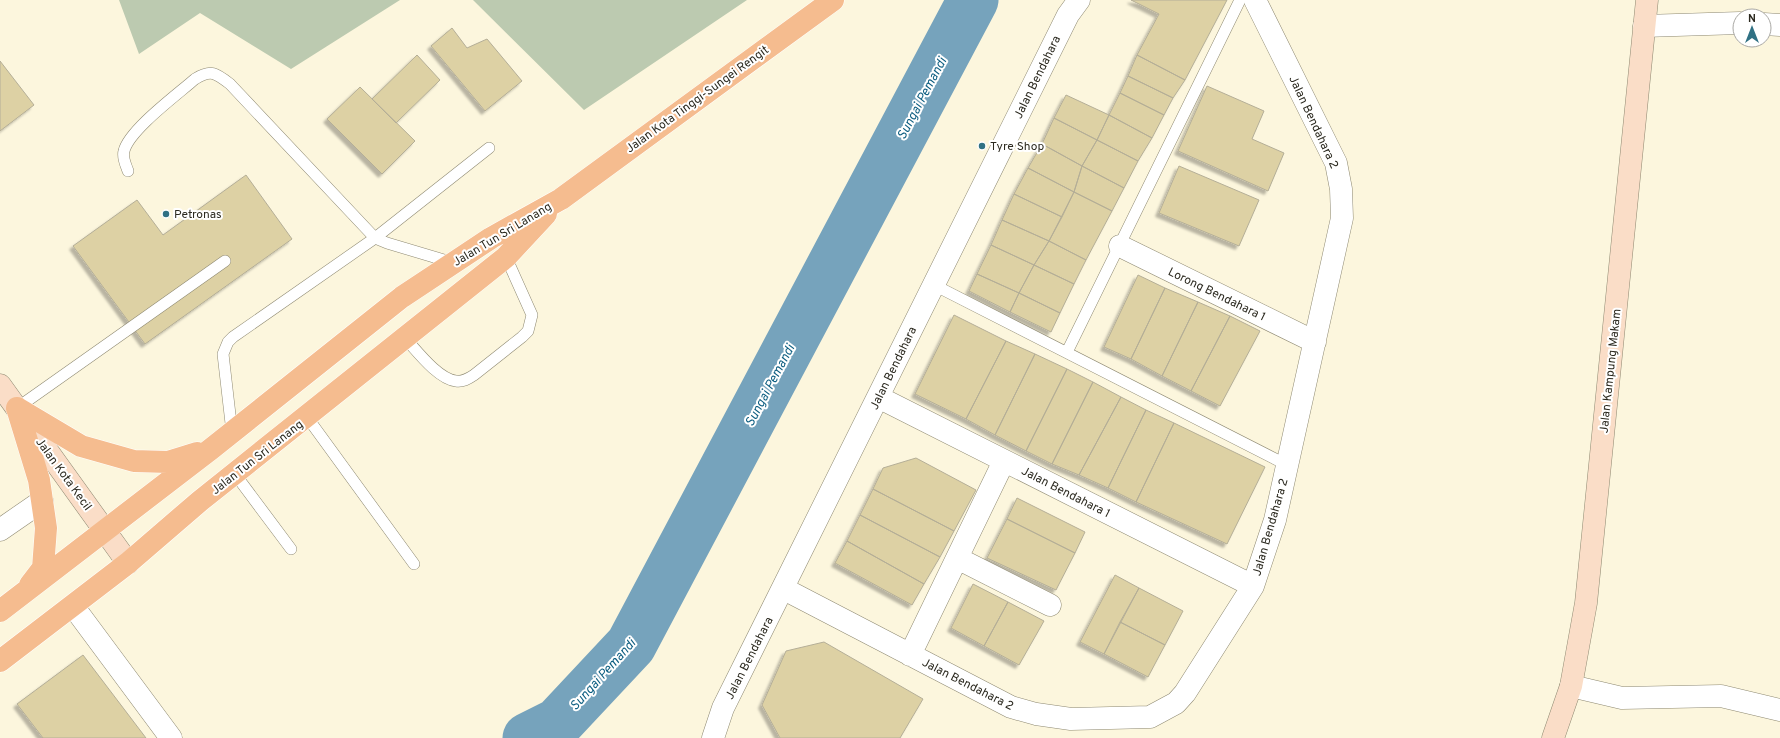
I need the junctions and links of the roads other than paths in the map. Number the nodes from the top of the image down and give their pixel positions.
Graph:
1 (833, 0) edge
2 (1079, 0) edge
3 (1240, 0) edge
4 (1255, 0) edge
5 (1647, 0) edge
6 (1732, 23) edge
7 (1644, 26) junction
8 (489, 148) dead end
9 (128, 171) dead end
10 (561, 199) junction
11 (375, 238) junction
12 (1120, 246) junction
13 (506, 257) junction
14 (225, 261) dead end
15 (455, 263) junction
16 (934, 285) junction
17 (405, 338) junction
18 (1315, 342) junction
19 (1067, 352) junction
20 (0, 385) edge
21 (878, 397) junction
22 (17, 408) junction
23 (307, 417) junction
24 (232, 432) junction
25 (211, 449) junction
26 (1004, 461) junction
27 (1287, 465) junction
28 (235, 474) junction
29 (42, 500) junction
30 (0, 530) edge
31 (105, 530) junction
32 (292, 549) dead end
33 (957, 558) junction
34 (128, 563) junction
35 (414, 564) dead end
36 (1254, 586) junction
37 (784, 589) junction
38 (25, 592) junction
39 (1050, 605) dead end
40 (72, 606) junction
41 (0, 611) edge
42 (910, 655) junction
43 (0, 661) edge
44 (1571, 686) junction
45 (1780, 710) edge
46 (171, 738) edge
47 (713, 738) edge
48 (1553, 738) edge

1 - 10 main road, Jalan Kota Tinggi-Sungei Rengit
2 - 16 street, Jalan Bendahara
3 - 12 lane
4 - 18 street, Jalan Bendahara 2
5 - 7 street, Jalan Kampung Makam
6 - 7 street
7 - 44 street, Jalan Kampung Makam
8 - 11 lane
9 - 11 lane
10 - 13 main road, Jalan Tun Sri Lanang
10 - 15 main road, Jalan Tun Sri Lanang
11 - 15 lane
11 - 24 lane
12 - 18 street, Lorong Bendahara 1
12 - 19 lane
13 - 17 main road, Jalan Tun Sri Lanang
13 - 17 lane
14 - 22 lane
15 - 24 main road, Jalan Tun Sri Lanang
16 - 19 lane
16 - 21 street, Jalan Bendahara
17 - 23 main road, Jalan Tun Sri Lanang
18 - 27 street, Jalan Bendahara 2
19 - 27 lane
20 - 22 street, Jalan Kota Kecil
21 - 26 street, Jalan Bendahara 1
21 - 37 street, Jalan Bendahara
22 - 25 main road
22 - 29 main road
22 - 31 street, Jalan Kota Kecil
23 - 28 main road, Jalan Tun Sri Lanang
23 - 35 lane
24 - 25 main road, Jalan Tun Sri Lanang
25 - 31 main road, Jalan Tun Sri Lanang
26 - 33 street
26 - 36 street, Jalan Bendahara 1
27 - 36 street, Jalan Bendahara 2
28 - 32 lane
28 - 34 main road, Jalan Tun Sri Lanang
29 - 30 street
29 - 38 main road
31 - 34 street, Jalan Kota Kecil
31 - 38 main road, Jalan Tun Sri Lanang
33 - 39 street
33 - 42 street
34 - 40 main road, Jalan Tun Sri Lanang
36 - 42 street, Jalan Bendahara 2
37 - 42 street, Jalan Bendahara 2
37 - 47 street, Jalan Bendahara
38 - 41 main road, Jalan Tun Sri Lanang
40 - 43 main road, Jalan Tun Sri Lanang
40 - 46 street
44 - 45 street
44 - 48 street, Jalan Kampung Makam

